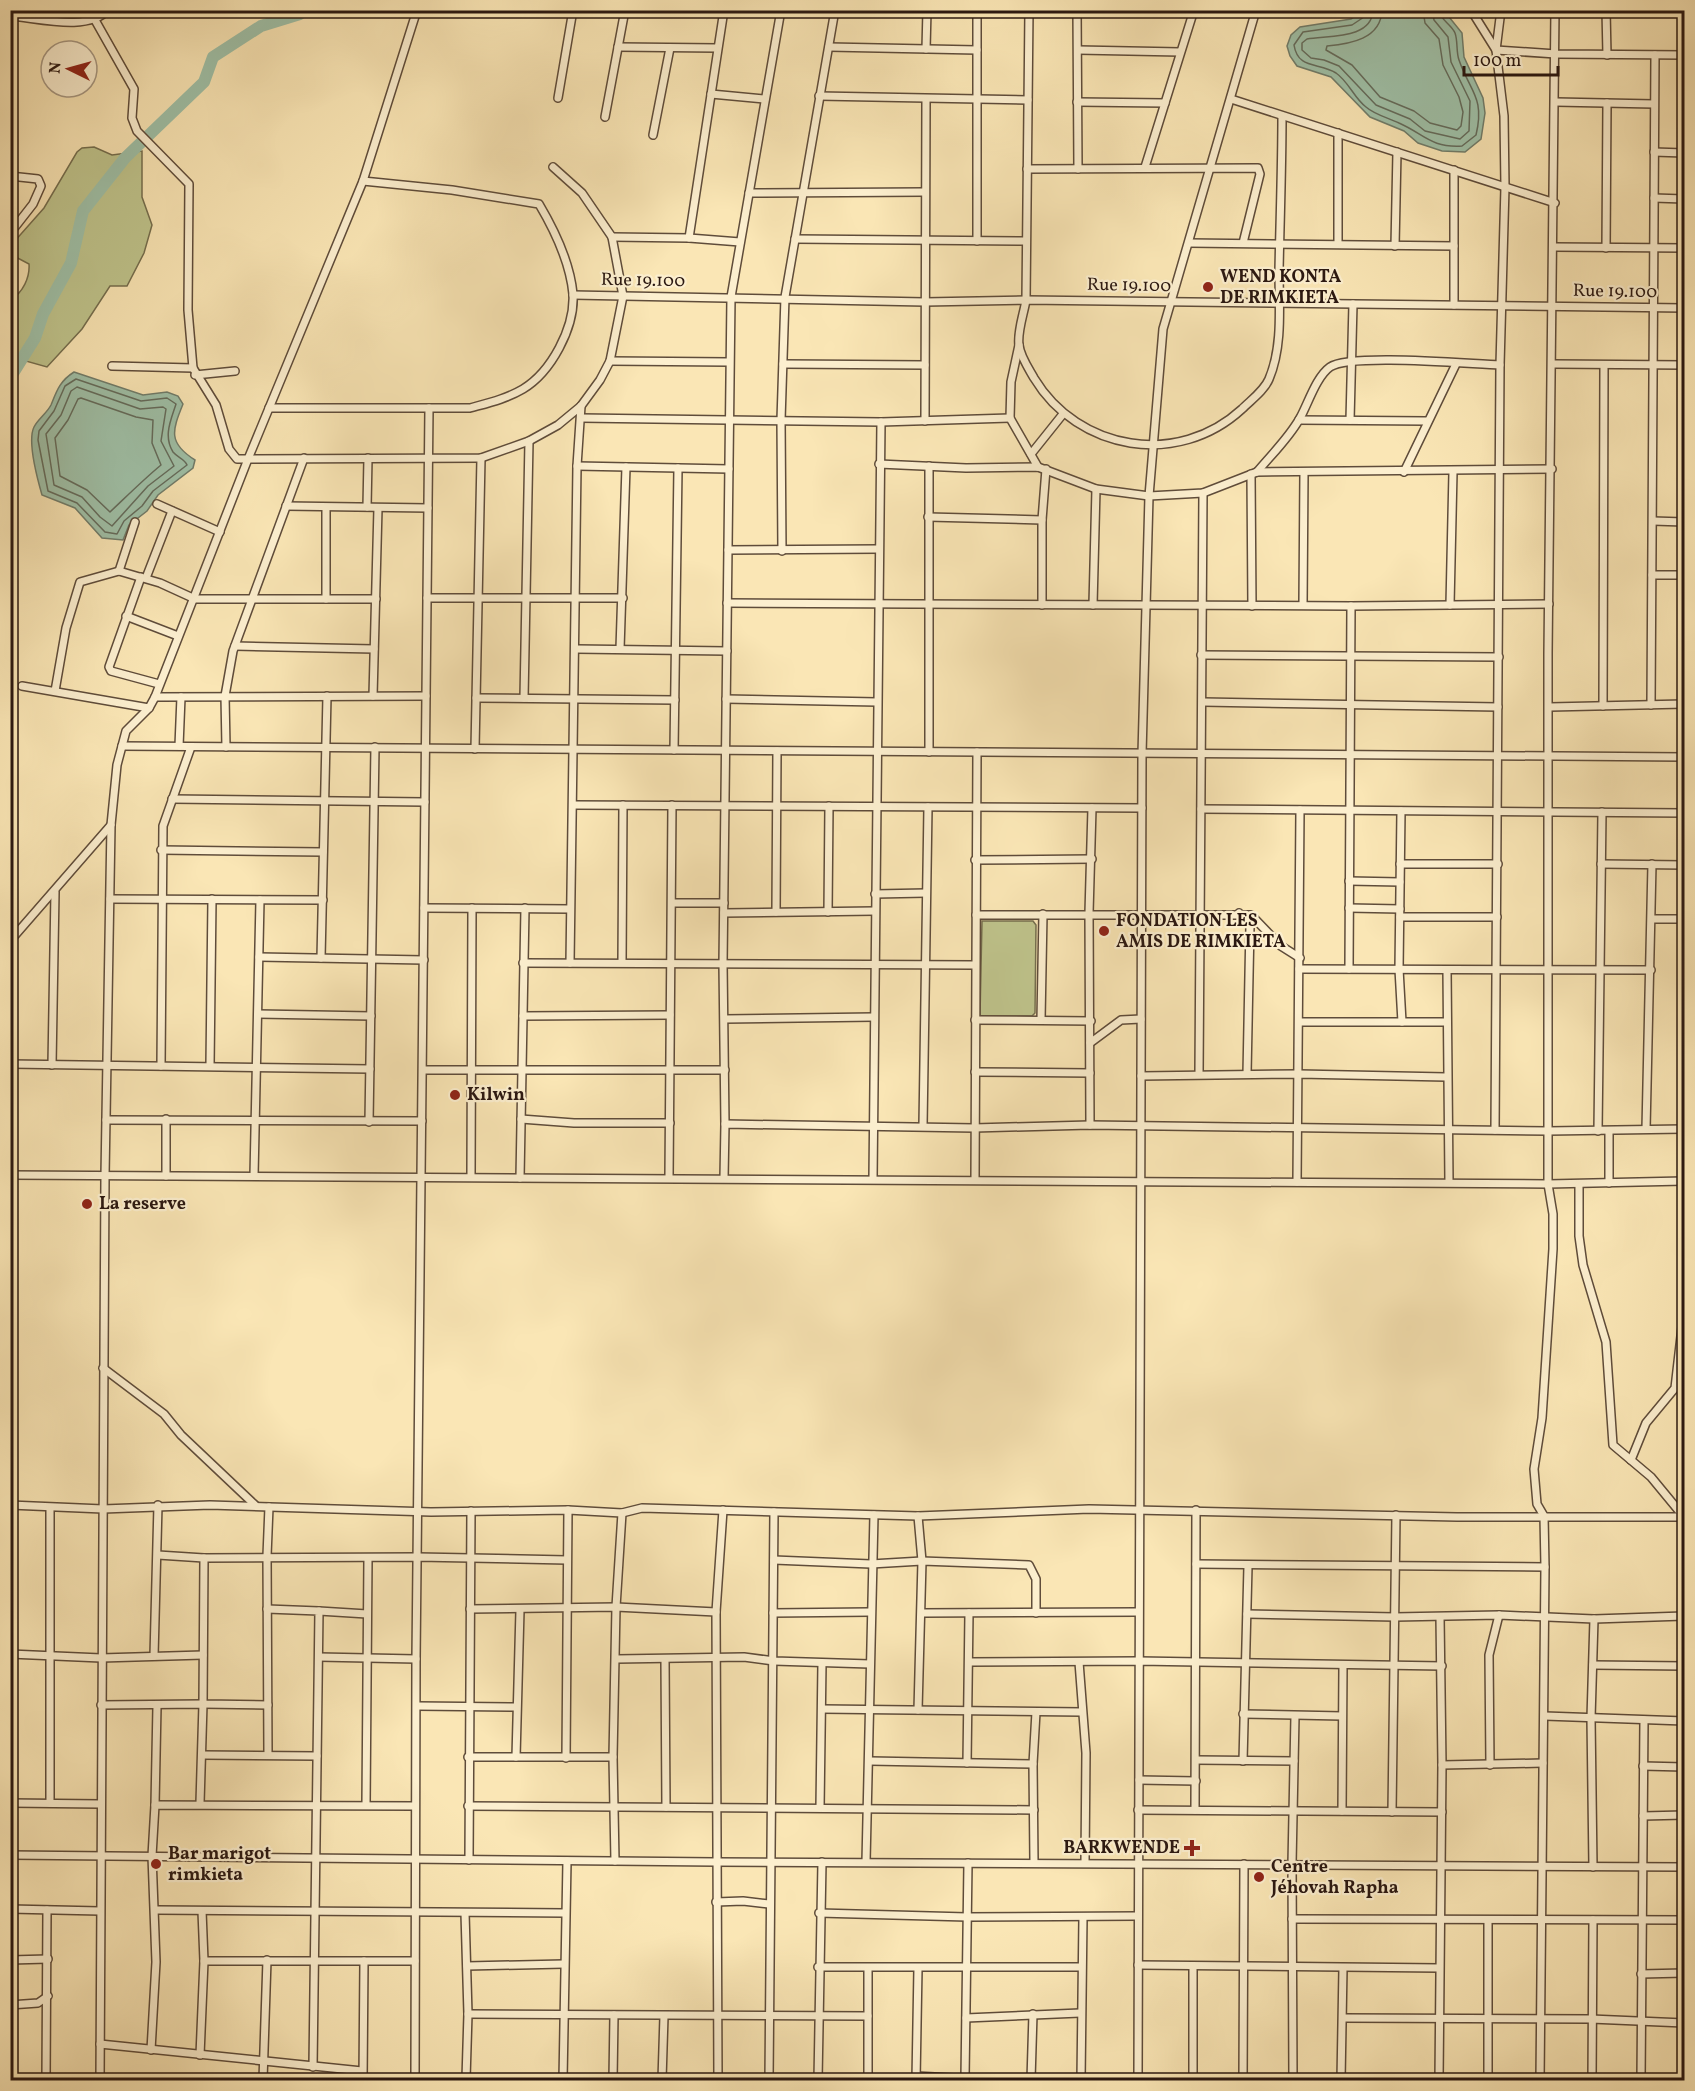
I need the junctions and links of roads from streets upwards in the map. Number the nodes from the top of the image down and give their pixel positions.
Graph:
1 (53, 10) edge
2 (108, 10) edge
3 (417, 10) edge
4 (573, 10) edge
5 (625, 10) edge
6 (724, 10) edge
7 (781, 10) edge
8 (835, 10) edge
9 (927, 10) edge
10 (977, 10) edge
11 (1029, 10) edge
12 (1077, 10) edge
13 (1194, 10) edge
14 (1256, 10) edge
15 (1471, 10) edge
16 (1500, 10) edge
17 (1555, 10) edge
18 (1606, 10) edge
19 (10, 16) edge
20 (50, 19) junction
21 (95, 20) junction
22 (618, 47) junction
23 (829, 47) junction
24 (670, 48) junction
25 (717, 48) junction
26 (926, 49) junction
27 (977, 50) junction
28 (1078, 50) junction
29 (1496, 50) junction
30 (1180, 52) junction
31 (1556, 54) junction
32 (1607, 54) junction
33 (1655, 55) junction
34 (1684, 55) edge
35 (711, 94) junction
36 (819, 96) junction
37 (558, 98) dead end
38 (765, 99) junction
39 (976, 99) junction
40 (1231, 99) junction
41 (926, 100) junction
42 (1028, 100) junction
43 (1077, 102) junction
44 (1556, 102) junction
45 (1165, 103) junction
46 (1607, 103) junction
47 (1654, 104) junction
48 (1282, 116) junction
49 (605, 117) dead end
50 (1338, 133) junction
51 (653, 135) dead end
52 (1397, 152) junction
53 (1654, 152) junction
54 (1684, 153) edge
55 (553, 167) dead end
56 (1145, 167) junction
57 (1212, 168) junction
58 (1078, 169) junction
59 (1027, 170) junction
60 (1454, 170) junction
61 (10, 176) edge
62 (363, 181) junction
63 (1505, 187) junction
64 (925, 192) junction
65 (749, 193) junction
66 (804, 194) junction
67 (1654, 198) junction
68 (1684, 199) edge
69 (1555, 202) junction
70 (10, 226) edge
71 (612, 237) junction
72 (689, 238) junction
73 (795, 239) junction
74 (924, 241) junction
75 (977, 241) junction
76 (1026, 241) junction
77 (740, 242) junction
78 (1189, 243) junction
79 (1243, 243) junction
80 (1280, 244) junction
81 (1338, 244) junction
82 (1395, 246) junction
83 (1454, 246) junction
84 (1554, 247) junction
85 (1606, 248) junction
86 (1654, 248) junction
87 (1684, 248) edge
88 (573, 295) junction
89 (622, 296) junction
90 (731, 297) junction
91 (785, 297) junction
92 (1026, 300) junction
93 (925, 302) junction
94 (1170, 302) junction
95 (1279, 303) junction
96 (1353, 304) junction
97 (1454, 305) junction
98 (1502, 306) junction
99 (1554, 306) junction
100 (1653, 308) junction
101 (1684, 308) edge
102 (1019, 345) junction
103 (610, 361) junction
104 (1354, 361) junction
105 (729, 362) junction
106 (783, 364) junction
107 (1456, 364) junction
108 (1553, 364) junction
109 (925, 365) junction
110 (1500, 365) junction
111 (1604, 365) junction
112 (1652, 365) junction
113 (1684, 365) edge
114 (112, 366) dead end
115 (235, 371) dead end
116 (194, 372) junction
117 (581, 406) junction
118 (269, 408) junction
119 (429, 408) junction
120 (1063, 414) junction
121 (581, 418) junction
122 (1010, 418) junction
123 (729, 420) junction
124 (781, 420) junction
125 (1299, 420) junction
126 (1350, 420) junction
127 (925, 421) junction
128 (1426, 421) junction
129 (880, 422) junction
130 (529, 441) junction
131 (1153, 445) junction
132 (1031, 454) junction
133 (304, 458) junction
134 (368, 458) junction
135 (429, 458) junction
136 (481, 458) junction
137 (248, 459) junction
138 (879, 464) junction
139 (577, 465) junction
140 (929, 466) junction
141 (626, 467) junction
142 (1038, 467) junction
143 (678, 468) junction
144 (729, 469) junction
145 (1046, 469) junction
146 (1552, 469) junction
147 (1500, 470) junction
148 (1304, 472) junction
149 (1404, 472) junction
150 (1452, 472) junction
151 (1254, 473) junction
152 (1096, 489) junction
153 (1203, 494) junction
154 (1149, 496) junction
155 (156, 504) dead end
156 (286, 506) junction
157 (367, 507) junction
158 (326, 508) junction
159 (378, 508) junction
160 (428, 508) junction
161 (172, 511) junction
162 (927, 517) junction
163 (1042, 520) junction
164 (1653, 521) junction
165 (135, 522) dead end
166 (1684, 522) edge
167 (220, 532) junction
168 (879, 549) junction
169 (728, 550) junction
170 (782, 551) junction
171 (119, 572) junction
172 (1652, 575) junction
173 (1684, 575) edge
174 (143, 578) junction
175 (476, 597) junction
176 (326, 598) junction
177 (427, 598) junction
178 (577, 598) junction
179 (623, 598) junction
180 (195, 599) junction
181 (376, 599) junction
182 (526, 599) junction
183 (252, 600) junction
184 (727, 603) junction
185 (928, 603) junction
186 (878, 604) junction
187 (1042, 604) junction
188 (1549, 604) junction
189 (1093, 605) junction
190 (1146, 605) junction
191 (1202, 605) junction
192 (1303, 605) junction
193 (1450, 605) junction
194 (1500, 605) junction
195 (1252, 606) junction
196 (1351, 606) junction
197 (126, 616) junction
198 (178, 636) junction
199 (235, 646) junction
200 (576, 648) junction
201 (374, 649) junction
202 (620, 649) junction
203 (676, 651) junction
204 (727, 651) junction
205 (1201, 655) junction
206 (1350, 655) junction
207 (1499, 657) junction
208 (159, 684) junction
209 (22, 686) dead end
210 (55, 691) junction
211 (225, 696) junction
212 (327, 696) junction
213 (373, 696) junction
214 (426, 696) junction
215 (155, 697) junction
216 (181, 697) junction
217 (476, 698) junction
218 (524, 698) junction
219 (726, 699) junction
220 (574, 700) junction
221 (675, 700) junction
222 (877, 702) junction
223 (1203, 702) junction
224 (1350, 703) junction
225 (1684, 704) edge
226 (1651, 705) junction
227 (1550, 706) junction
228 (1603, 706) junction
229 (1498, 707) junction
230 (149, 708) junction
231 (122, 746) junction
232 (179, 746) junction
233 (191, 747) junction
234 (226, 747) junction
235 (375, 747) junction
236 (326, 748) junction
237 (426, 748) junction
238 (475, 749) junction
239 (573, 749) junction
240 (674, 750) junction
241 (726, 751) junction
242 (777, 751) junction
243 (877, 752) junction
244 (929, 752) junction
245 (977, 752) junction
246 (1142, 754) junction
247 (1201, 754) junction
248 (1350, 755) junction
249 (1498, 755) junction
250 (1550, 755) junction
251 (1684, 757) edge
252 (172, 799) junction
253 (376, 800) junction
254 (324, 801) junction
255 (425, 802) junction
256 (573, 805) junction
257 (623, 805) junction
258 (672, 805) junction
259 (725, 806) junction
260 (777, 806) junction
261 (829, 806) junction
262 (876, 807) junction
263 (928, 807) junction
264 (976, 807) junction
265 (1092, 808) junction
266 (1142, 808) junction
267 (1201, 809) junction
268 (1300, 810) junction
269 (1350, 810) junction
270 (1401, 811) junction
271 (1498, 811) junction
272 (1549, 812) junction
273 (1602, 813) junction
274 (1684, 813) edge
275 (111, 825) junction
276 (161, 850) junction
277 (323, 852) junction
278 (1092, 859) junction
279 (975, 860) junction
280 (1400, 864) junction
281 (1498, 864) junction
282 (1601, 864) junction
283 (1652, 864) junction
284 (1684, 865) edge
285 (1349, 881) junction
286 (1400, 882) junction
287 (55, 892) junction
288 (926, 893) junction
289 (875, 894) junction
290 (110, 899) junction
291 (161, 899) junction
292 (212, 900) junction
293 (260, 900) junction
294 (323, 900) junction
295 (672, 903) junction
296 (724, 903) junction
297 (424, 908) junction
298 (472, 908) junction
299 (525, 908) junction
300 (1349, 908) junction
301 (570, 909) junction
302 (875, 911) junction
303 (776, 912) junction
304 (828, 912) junction
305 (724, 913) junction
306 (1089, 913) junction
307 (1239, 913) junction
308 (1400, 913) junction
309 (1043, 914) junction
310 (1143, 914) junction
311 (1200, 914) junction
312 (976, 915) junction
313 (1497, 917) junction
314 (1652, 919) junction
315 (1684, 919) edge
316 (10, 941) edge
317 (259, 957) junction
318 (321, 958) junction
319 (1300, 958) junction
320 (372, 959) junction
321 (424, 960) junction
322 (524, 963) junction
323 (570, 963) junction
324 (622, 963) junction
325 (672, 963) junction
326 (723, 964) junction
327 (974, 965) junction
328 (875, 966) junction
329 (925, 966) junction
330 (1299, 969) junction
331 (1349, 969) junction
332 (1399, 969) junction
333 (1497, 969) junction
334 (1447, 970) junction
335 (1600, 970) junction
336 (1651, 970) junction
337 (1550, 971) junction
338 (258, 1014) junction
339 (670, 1015) junction
340 (371, 1016) junction
341 (523, 1016) junction
342 (874, 1017) junction
343 (724, 1019) junction
344 (1141, 1019) junction
345 (975, 1020) junction
346 (1041, 1020) junction
347 (1091, 1021) junction
348 (1299, 1022) junction
349 (1402, 1022) junction
350 (1447, 1022) junction
351 (1090, 1043) junction
352 (10, 1064) edge
353 (52, 1065) junction
354 (108, 1065) junction
355 (161, 1066) junction
356 (210, 1066) junction
357 (256, 1067) junction
358 (370, 1069) junction
359 (423, 1070) junction
360 (471, 1070) junction
361 (522, 1070) junction
362 (671, 1070) junction
363 (725, 1070) junction
364 (975, 1072) junction
365 (1090, 1073) junction
366 (1199, 1074) junction
367 (1247, 1074) junction
368 (1299, 1074) junction
369 (1141, 1076) junction
370 (1446, 1077) junction
371 (166, 1119) junction
372 (521, 1119) junction
373 (106, 1120) junction
374 (255, 1120) junction
375 (422, 1121) junction
376 (369, 1122) junction
377 (670, 1123) junction
378 (725, 1124) junction
379 (873, 1125) junction
380 (1090, 1125) junction
381 (923, 1126) junction
382 (1140, 1126) junction
383 (974, 1128) junction
384 (1297, 1128) junction
385 (1646, 1129) junction
386 (1446, 1130) junction
387 (1495, 1130) junction
388 (1684, 1130) edge
389 (1548, 1131) junction
390 (1598, 1131) junction
391 (1609, 1131) junction
392 (10, 1175) edge
393 (105, 1176) junction
394 (166, 1176) junction
395 (254, 1176) junction
396 (422, 1177) junction
397 (471, 1177) junction
398 (520, 1178) junction
399 (669, 1178) junction
400 (724, 1178) junction
401 (873, 1179) junction
402 (975, 1180) junction
403 (1140, 1180) junction
404 (1684, 1181) edge
405 (1297, 1182) junction
406 (1449, 1182) junction
407 (1609, 1183) junction
408 (1548, 1184) junction
409 (1579, 1184) junction
410 (1684, 1310) edge
411 (103, 1368) junction
412 (1631, 1460) junction
413 (10, 1505) edge
414 (158, 1505) junction
415 (255, 1505) junction
416 (269, 1507) junction
417 (50, 1508) junction
418 (103, 1509) junction
419 (1141, 1509) junction
420 (568, 1510) junction
421 (723, 1510) junction
422 (1196, 1510) junction
423 (418, 1511) junction
424 (471, 1511) junction
425 (774, 1512) junction
426 (622, 1513) junction
427 (874, 1515) junction
428 (1396, 1515) junction
429 (918, 1516) junction
430 (1544, 1516) junction
431 (1684, 1517) edge
432 (158, 1555) junction
433 (267, 1557) junction
434 (418, 1557) junction
435 (204, 1558) junction
436 (368, 1558) junction
437 (471, 1559) junction
438 (567, 1560) junction
439 (774, 1560) junction
440 (922, 1561) junction
441 (871, 1564) junction
442 (1196, 1564) junction
443 (1248, 1566) junction
444 (1395, 1567) junction
445 (1545, 1567) junction
446 (616, 1607) junction
447 (267, 1609) junction
448 (470, 1609) junction
449 (567, 1609) junction
450 (520, 1610) junction
451 (318, 1611) junction
452 (716, 1612) junction
453 (870, 1612) junction
454 (1138, 1612) junction
455 (773, 1613) junction
456 (922, 1613) junction
457 (969, 1613) junction
458 (1036, 1613) junction
459 (367, 1614) junction
460 (1247, 1614) junction
461 (1499, 1615) junction
462 (1684, 1616) edge
463 (1395, 1617) junction
464 (1440, 1617) junction
465 (1545, 1617) junction
466 (1594, 1619) junction
467 (10, 1654) edge
468 (49, 1655) junction
469 (203, 1655) junction
470 (154, 1656) junction
471 (319, 1657) junction
472 (101, 1658) junction
473 (367, 1658) junction
474 (416, 1659) junction
475 (616, 1659) junction
476 (717, 1659) junction
477 (665, 1660) junction
478 (774, 1661) junction
479 (1139, 1661) junction
480 (970, 1662) junction
481 (1079, 1662) junction
482 (1194, 1662) junction
483 (822, 1663) junction
484 (1244, 1663) junction
485 (870, 1664) junction
486 (1343, 1665) junction
487 (1394, 1665) junction
488 (1593, 1665) junction
489 (1442, 1666) junction
490 (1684, 1666) edge
491 (202, 1704) junction
492 (268, 1705) junction
493 (101, 1706) junction
494 (157, 1706) junction
495 (417, 1706) junction
496 (468, 1706) junction
497 (516, 1707) junction
498 (822, 1709) junction
499 (870, 1710) junction
500 (918, 1710) junction
501 (968, 1710) junction
502 (1036, 1712) junction
503 (1082, 1712) junction
504 (1243, 1714) junction
505 (1295, 1716) junction
506 (1342, 1716) junction
507 (1545, 1716) junction
508 (1591, 1718) junction
509 (1644, 1720) junction
510 (1684, 1722) edge
511 (203, 1755) junction
512 (268, 1755) junction
513 (317, 1756) junction
514 (468, 1757) junction
515 (516, 1757) junction
516 (613, 1757) junction
517 (566, 1758) junction
518 (1196, 1760) junction
519 (870, 1761) junction
520 (1243, 1761) junction
521 (1294, 1761) junction
522 (967, 1763) junction
523 (1543, 1763) junction
524 (1033, 1764) junction
525 (1443, 1765) junction
526 (1490, 1765) junction
527 (1643, 1766) junction
528 (1684, 1767) edge
529 (1139, 1780) junction
530 (1196, 1780) junction
531 (10, 1803) edge
532 (50, 1803) junction
533 (200, 1803) junction
534 (100, 1804) junction
535 (155, 1805) junction
536 (317, 1805) junction
537 (366, 1805) junction
538 (415, 1806) junction
539 (468, 1806) junction
540 (616, 1807) junction
541 (666, 1807) junction
542 (718, 1808) junction
543 (773, 1808) junction
544 (820, 1808) junction
545 (868, 1808) junction
546 (1034, 1810) junction
547 (1138, 1810) junction
548 (1195, 1810) junction
549 (1293, 1811) junction
550 (1342, 1811) junction
551 (1392, 1812) junction
552 (1442, 1812) junction
553 (1684, 1815) edge
554 (1643, 1816) junction
555 (10, 1855) edge
556 (100, 1855) junction
557 (152, 1856) junction
558 (316, 1858) junction
559 (415, 1859) junction
560 (469, 1860) junction
561 (567, 1861) junction
562 (615, 1861) junction
563 (716, 1862) junction
564 (771, 1862) junction
565 (822, 1862) junction
566 (866, 1862) junction
567 (1034, 1862) junction
568 (968, 1863) junction
569 (1085, 1863) junction
570 (1139, 1864) junction
571 (1244, 1864) junction
572 (1292, 1864) junction
573 (1441, 1866) junction
574 (1541, 1866) junction
575 (1642, 1866) junction
576 (1593, 1867) junction
577 (1684, 1867) edge
578 (716, 1902) junction
579 (769, 1904) junction
580 (10, 1909) edge
581 (47, 1910) junction
582 (156, 1910) junction
583 (100, 1911) junction
584 (201, 1911) junction
585 (316, 1912) junction
586 (416, 1912) junction
587 (465, 1913) junction
588 (565, 1913) junction
589 (819, 1913) junction
590 (1137, 1916) junction
591 (967, 1917) junction
592 (1083, 1917) junction
593 (1440, 1918) junction
594 (1292, 1919) junction
595 (1542, 1919) junction
596 (1641, 1919) junction
597 (1488, 1920) junction
598 (1593, 1920) junction
599 (1684, 1920) edge
600 (48, 1959) junction
601 (10, 1960) edge
602 (267, 1960) junction
603 (204, 1961) junction
604 (316, 1961) junction
605 (364, 1961) junction
606 (415, 1961) junction
607 (564, 1964) junction
608 (1138, 1965) junction
609 (467, 1966) junction
610 (1081, 1966) junction
611 (1193, 1966) junction
612 (1244, 1966) junction
613 (818, 1967) junction
614 (1292, 1967) junction
615 (868, 1968) junction
616 (918, 1968) junction
617 (966, 1968) junction
618 (1343, 1968) junction
619 (1439, 1968) junction
620 (1684, 1973) edge
621 (1641, 1974) junction
622 (48, 1996) junction
623 (10, 2005) edge
624 (1080, 2013) junction
625 (468, 2014) junction
626 (768, 2014) junction
627 (818, 2014) junction
628 (1033, 2014) junction
629 (563, 2015) junction
630 (614, 2015) junction
631 (664, 2016) junction
632 (716, 2016) junction
633 (868, 2016) junction
634 (966, 2018) junction
635 (1343, 2018) junction
636 (1489, 2018) junction
637 (1440, 2019) junction
638 (1540, 2019) junction
639 (1591, 2019) junction
640 (1641, 2020) junction
641 (1684, 2023) edge
642 (100, 2044) junction
643 (151, 2050) junction
644 (200, 2055) junction
645 (264, 2061) junction
646 (313, 2067) junction
647 (362, 2071) junction
648 (916, 2078) edge
649 (965, 2078) junction
650 (466, 2079) edge
651 (46, 2080) edge
652 (100, 2080) edge
653 (263, 2080) edge
654 (363, 2080) edge
655 (415, 2080) edge
656 (484, 2080) edge
657 (563, 2080) edge
658 (613, 2080) edge
659 (662, 2080) edge
660 (718, 2080) edge
661 (769, 2080) edge
662 (818, 2080) edge
663 (868, 2080) edge
664 (990, 2080) edge
665 (1031, 2080) edge
666 (1081, 2080) edge
667 (1138, 2080) edge
668 (1193, 2080) edge
669 (1243, 2080) edge
670 (1293, 2080) edge
671 (1341, 2080) edge
672 (1439, 2080) edge
673 (1488, 2080) edge
674 (1540, 2080) edge
675 (1592, 2080) edge
676 (1641, 2080) edge

1 - 20 street
2 - 21 street
3 - 62 street
4 - 37 street
5 - 22 street
6 - 25 street
7 - 38 street
8 - 23 street
9 - 26 street
10 - 27 street
11 - 42 street
12 - 28 street
13 - 30 street
14 - 40 street
15 - 29 street
16 - 29 street
17 - 31 street
18 - 32 street
19 - 20 street
20 - 21 street
21 - 116 street
22 - 24 street
22 - 49 street
23 - 26 street
23 - 36 street
24 - 25 street
24 - 51 street
25 - 35 street
26 - 27 street
27 - 39 street
28 - 30 street
28 - 43 street
29 - 31 street
29 - 63 street
30 - 45 street
31 - 32 street
31 - 44 street
32 - 33 street
33 - 34 street
33 - 47 street
35 - 38 street
35 - 72 street
36 - 41 street
36 - 66 street
38 - 65 street
39 - 41 street
39 - 42 street
39 - 75 street
40 - 48 street
40 - 57 street
41 - 64 street
42 - 59 street
43 - 45 street
43 - 58 street
44 - 46 street
44 - 69 street
45 - 56 street
46 - 47 street
46 - 85 street
47 - 53 street
48 - 50 street
48 - 80 street
50 - 52 street
50 - 81 street
52 - 60 street
52 - 82 street
53 - 54 street
53 - 67 street
55 - 71 street
56 - 57 street
56 - 58 street
57 - 78 street
57 - 79 street
58 - 59 street
59 - 76 street
60 - 63 street
60 - 83 street
61 - 70 street
62 - 88 street
62 - 118 street
63 - 69 street
63 - 98 street
64 - 66 street
64 - 74 street
65 - 66 street
65 - 77 street
66 - 73 street
67 - 68 street
67 - 86 street
69 - 84 street
71 - 72 street
71 - 89 street
72 - 77 street
73 - 74 street
73 - 91 street
74 - 75 street
74 - 93 street
75 - 76 street
76 - 92 street
77 - 90 street
78 - 79 street
78 - 94 street
79 - 80 street
80 - 81 street
80 - 95 street
81 - 82 street
82 - 83 street
83 - 97 street
84 - 85 street
84 - 99 street
85 - 86 street
86 - 87 street
86 - 100 street
88 - 89 street, Rue 19.100
88 - 119 street
89 - 90 street, Rue 19.100
89 - 103 street
90 - 91 street, Rue 19.100
90 - 105 street
91 - 93 street, Rue 19.100
91 - 106 street
92 - 93 street, Rue 19.100
92 - 94 street, Rue 19.100
92 - 102 street
93 - 109 street
94 - 95 street, Rue 19.100
94 - 131 street
95 - 96 street, Rue 19.100
95 - 131 street
96 - 97 street, Rue 19.100
96 - 104 street
97 - 98 street, Rue 19.100
98 - 99 street, Rue 19.100
98 - 110 street
99 - 100 street, Rue 19.100
99 - 108 street
100 - 101 street, Rue 19.100
100 - 112 street
102 - 120 street
102 - 122 street
103 - 105 street
103 - 117 street
104 - 107 street
104 - 125 street
104 - 126 street
105 - 123 street
106 - 109 street
106 - 124 street
107 - 110 street
107 - 128 street
108 - 111 street
108 - 146 street
109 - 127 street
110 - 147 street
111 - 112 street
111 - 228 street
112 - 113 street
112 - 164 street
114 - 116 street
115 - 116 street
116 - 137 street
117 - 121 street
117 - 130 street
118 - 119 street
118 - 137 street
119 - 135 street
120 - 131 street
120 - 132 street
121 - 123 street
121 - 139 street
122 - 127 street
122 - 132 street
123 - 124 street
123 - 144 street
124 - 129 street
124 - 170 street
125 - 126 street
125 - 151 street
126 - 128 street
127 - 129 street
128 - 149 street
129 - 138 street
130 - 136 street
130 - 182 street
131 - 154 street
132 - 142 street
133 - 134 street
133 - 137 street
133 - 156 street
134 - 135 street
134 - 157 street
135 - 136 street
135 - 160 street
136 - 175 street
137 - 167 street
138 - 140 street
138 - 168 street
139 - 141 street
139 - 178 street
140 - 142 street
140 - 162 street
141 - 143 street
141 - 179 street
142 - 145 street
143 - 144 street
143 - 203 street
144 - 169 street
145 - 152 street
145 - 163 street
146 - 147 street
146 - 188 street
147 - 150 street
147 - 194 street
148 - 149 street
148 - 151 street
148 - 192 street
149 - 150 street
150 - 193 street
151 - 153 street
151 - 195 street
152 - 154 street
152 - 189 street
153 - 154 street
153 - 191 street
154 - 190 street
155 - 161 street
156 - 158 street
156 - 183 street
157 - 158 street
157 - 159 street
158 - 176 street
159 - 160 street
159 - 181 street
160 - 177 street
161 - 167 street
161 - 174 street
162 - 163 street
162 - 185 street
163 - 187 street
164 - 166 street
164 - 172 street
165 - 171 street
167 - 180 street
168 - 170 street
168 - 186 street
169 - 170 street
169 - 184 street
171 - 174 street
171 - 210 street
172 - 173 street
172 - 226 street
174 - 180 street
174 - 197 street
175 - 177 street
175 - 182 street
175 - 217 street
176 - 181 street
176 - 183 street
177 - 214 street
178 - 179 street
178 - 182 street
178 - 200 street
179 - 202 street
180 - 183 street
180 - 198 street
181 - 201 street
182 - 218 street
183 - 199 street
184 - 186 street
184 - 204 street
185 - 186 street
185 - 187 street
185 - 244 street
186 - 222 street
187 - 189 street
188 - 194 street
188 - 227 street
189 - 190 street
190 - 191 street
190 - 246 street
191 - 195 street
191 - 205 street
192 - 195 street
192 - 196 street
193 - 194 street
193 - 196 street
194 - 207 street
196 - 206 street
197 - 198 street
197 - 208 street
198 - 208 street
199 - 201 street
199 - 211 street
200 - 202 street
200 - 220 street
201 - 213 street
202 - 203 street
203 - 204 street
203 - 221 street
204 - 219 street
205 - 206 street
205 - 223 street
206 - 207 street
206 - 224 street
207 - 229 street
208 - 215 street
209 - 210 street
210 - 230 street
211 - 212 street
211 - 216 street
211 - 234 street
212 - 213 street
212 - 236 street
213 - 214 street
214 - 237 street
215 - 216 street
215 - 230 street
216 - 232 street
217 - 218 street
217 - 238 street
218 - 220 street
219 - 222 street
219 - 241 street
220 - 221 street
220 - 239 street
221 - 240 street
222 - 243 street
223 - 224 street
223 - 247 street
224 - 229 street
224 - 248 street
225 - 226 street
226 - 228 street
227 - 228 street
227 - 250 street
229 - 249 street
230 - 231 street
231 - 232 street
231 - 275 street
232 - 233 street
233 - 234 street
233 - 252 street
234 - 236 street
235 - 236 street
235 - 237 street
235 - 253 street
236 - 254 street
237 - 238 street
237 - 255 street
238 - 239 street
239 - 240 street
239 - 256 street
240 - 241 street
241 - 242 street
241 - 259 street
242 - 243 street
242 - 260 street
243 - 244 street
243 - 262 street
244 - 245 street
245 - 246 street
245 - 264 street
246 - 247 street
246 - 266 street
247 - 248 street
247 - 267 street
248 - 249 street
248 - 269 street
249 - 250 street
249 - 271 street
250 - 251 street
250 - 272 street
252 - 254 street
252 - 276 street
253 - 254 street
253 - 255 street
253 - 320 street
254 - 277 street
255 - 297 street
256 - 257 street
256 - 301 street
257 - 258 street
257 - 324 street
258 - 259 street
258 - 295 street
259 - 260 street
259 - 296 street
260 - 261 street
260 - 303 street
261 - 262 street
261 - 304 street
262 - 263 street
262 - 289 street
263 - 264 street
263 - 288 street
264 - 265 street
264 - 279 street
265 - 266 street
265 - 278 street
266 - 310 street
267 - 268 street
267 - 311 street
268 - 269 street
268 - 319 street
269 - 270 street
269 - 285 street
270 - 271 street
270 - 280 street
271 - 272 street
271 - 281 street
272 - 273 street
272 - 337 street
273 - 274 street
273 - 282 street
275 - 287 street
275 - 290 street
276 - 277 street
276 - 291 street
277 - 294 street
278 - 279 street
278 - 306 street
279 - 312 street
280 - 281 street
280 - 286 street
281 - 313 street
282 - 283 street
282 - 335 street
283 - 284 street
283 - 314 street
285 - 286 street
285 - 300 street
286 - 308 street
287 - 316 street
287 - 353 street
288 - 289 street
288 - 329 street
289 - 302 street
290 - 291 street
290 - 354 street
291 - 292 street
291 - 355 street
292 - 293 street
292 - 356 street
293 - 294 street
293 - 317 street
294 - 318 street
295 - 296 street
295 - 325 street
296 - 305 street
297 - 298 street
297 - 321 street
298 - 299 street
298 - 360 street
299 - 301 street
299 - 322 street
300 - 308 street
300 - 331 street
301 - 323 street
302 - 304 street
302 - 328 street
303 - 304 street
303 - 305 street
305 - 326 street
306 - 309 street
306 - 310 street
306 - 347 street
307 - 311 street
307 - 319 street
307 - 367 street
308 - 313 street
308 - 332 street
309 - 312 street
309 - 346 street
310 - 311 street
310 - 344 street
311 - 366 street
312 - 327 street
313 - 333 street
314 - 315 street
314 - 336 street
317 - 318 street
317 - 338 street
318 - 320 street
319 - 330 street
320 - 321 street
320 - 340 street
321 - 359 street
322 - 323 street
322 - 341 street
323 - 324 street
324 - 325 street
325 - 326 street
325 - 339 street
326 - 328 street
326 - 343 street
327 - 329 street
327 - 345 street
328 - 329 street
328 - 342 street
329 - 381 street
330 - 331 street
330 - 348 street
331 - 332 street
332 - 334 street
332 - 349 street
333 - 334 street
333 - 337 street
333 - 387 street
334 - 350 street
335 - 336 street
335 - 337 street
335 - 390 street
336 - 385 street
337 - 389 street
338 - 340 street
338 - 357 street
339 - 341 street
339 - 362 street
340 - 358 street
341 - 361 street
342 - 343 street
342 - 379 street
343 - 363 street
344 - 351 street
344 - 369 street
345 - 346 street
345 - 364 street
346 - 347 street
347 - 351 street
348 - 349 street
348 - 368 street
349 - 350 street
350 - 370 street
351 - 365 street
352 - 353 street
353 - 354 street
354 - 355 street
354 - 373 street
355 - 356 street
356 - 357 street
357 - 358 street
357 - 374 street
358 - 376 street
359 - 360 street
359 - 375 street
360 - 361 street
360 - 397 street
361 - 362 street
361 - 372 street
362 - 363 street
362 - 377 street
363 - 378 street
364 - 365 street
364 - 383 street
365 - 380 street
366 - 367 street
366 - 369 street
367 - 368 street
368 - 370 street
368 - 384 street
369 - 382 street
370 - 386 street
371 - 373 street
371 - 374 street
371 - 394 street
372 - 377 street
372 - 398 street
373 - 393 street
374 - 376 street
374 - 395 street
375 - 376 street
375 - 396 street
377 - 399 street
378 - 379 street
378 - 400 street
379 - 381 street
379 - 401 street
380 - 382 street
380 - 383 street
381 - 383 street
382 - 384 street
382 - 403 street
383 - 402 street
384 - 386 street
384 - 405 street
385 - 388 street
385 - 391 street
386 - 387 street
386 - 406 street
387 - 389 street
389 - 390 street
389 - 408 street
390 - 391 street
391 - 407 street
392 - 393 street
393 - 394 street
393 - 411 street
394 - 395 street
395 - 396 street
396 - 397 street
396 - 423 street
397 - 398 street
398 - 399 street
399 - 400 street
400 - 401 street
401 - 402 street
402 - 403 street
403 - 405 street
403 - 419 street
404 - 407 street
405 - 406 street
406 - 408 street
407 - 409 street
408 - 409 street
408 - 430 street
409 - 412 street
410 - 412 street
411 - 415 street
411 - 418 street
412 - 431 street
413 - 417 street
414 - 415 street
414 - 418 street
414 - 432 street
415 - 416 street
416 - 423 street
416 - 433 street
417 - 418 street
417 - 468 street
418 - 472 street
419 - 422 street
419 - 429 street
419 - 454 street
420 - 424 street
420 - 426 street
420 - 438 street
421 - 425 street
421 - 426 street
421 - 452 street
422 - 428 street
422 - 442 street
423 - 424 street
423 - 434 street
424 - 437 street
425 - 427 street
425 - 439 street
426 - 446 street
427 - 429 street
427 - 441 street
428 - 430 street
428 - 444 street
429 - 440 street
430 - 431 street
430 - 445 street
432 - 435 street
432 - 470 street
433 - 435 street
433 - 436 street
433 - 447 street
434 - 436 street
434 - 437 street
434 - 474 street
435 - 469 street
436 - 459 street
437 - 438 street
437 - 448 street
438 - 449 street
439 - 441 street
439 - 455 street
440 - 441 street
440 - 456 street
440 - 458 street
441 - 453 street
442 - 443 street
442 - 482 street
443 - 444 street
443 - 460 street
444 - 445 street
444 - 463 street
445 - 465 street
446 - 449 street
446 - 452 street
446 - 475 street
447 - 451 street
447 - 492 street
448 - 450 street
448 - 496 street
449 - 450 street
449 - 517 street
450 - 497 street
451 - 459 street
451 - 471 street
452 - 476 street
453 - 455 street
453 - 485 street
454 - 458 street
454 - 479 street
455 - 478 street
456 - 457 street
456 - 500 street
457 - 458 street
457 - 480 street
459 - 473 street
460 - 463 street
460 - 484 street
461 - 464 street
461 - 465 street
461 - 526 street
462 - 466 street
463 - 464 street
463 - 487 street
464 - 489 street
465 - 466 street
465 - 507 street
466 - 488 street
467 - 468 street
468 - 472 street
468 - 532 street
469 - 470 street
469 - 491 street
470 - 472 street
471 - 473 street
471 - 513 street
472 - 493 street
473 - 474 street
473 - 537 street
474 - 495 street
475 - 477 street
475 - 516 street
476 - 477 street
476 - 478 street
476 - 542 street
477 - 541 street
478 - 483 street
478 - 543 street
479 - 481 street
479 - 482 street
479 - 529 street
480 - 481 street
480 - 501 street
481 - 503 street
482 - 484 street
482 - 518 street
483 - 485 street
483 - 498 street
484 - 486 street
484 - 504 street
485 - 499 street
486 - 487 street
486 - 506 street
487 - 489 street
487 - 551 street
488 - 490 street
488 - 508 street
489 - 525 street
491 - 492 street
491 - 494 street
491 - 511 street
492 - 512 street
493 - 494 street
493 - 534 street
494 - 535 street
495 - 496 street
495 - 538 street
496 - 497 street
496 - 514 street
497 - 515 street
498 - 499 street
498 - 544 street
499 - 500 street
499 - 519 street
500 - 501 street
501 - 502 street
501 - 522 street
502 - 503 street
502 - 524 street
503 - 569 street
504 - 505 street
504 - 520 street
505 - 506 street
505 - 521 street
506 - 550 street
507 - 508 street
507 - 523 street
508 - 509 street
508 - 576 street
509 - 510 street
509 - 527 street
511 - 512 street
511 - 533 street
512 - 513 street
513 - 536 street
514 - 515 street
514 - 539 street
515 - 517 street
516 - 517 street
516 - 540 street
518 - 520 street
518 - 530 street
519 - 522 street
519 - 545 street
520 - 521 street
521 - 549 street
522 - 524 street
523 - 526 street
523 - 574 street
524 - 546 street
525 - 526 street
525 - 552 street
527 - 528 street
527 - 554 street
529 - 530 street
529 - 547 street
530 - 548 street
531 - 532 street
532 - 534 street
533 - 535 street
533 - 536 street
534 - 556 street
535 - 557 street
536 - 537 street
536 - 558 street
537 - 538 street
538 - 559 street
539 - 540 street
539 - 560 street
540 - 541 street
540 - 562 street
541 - 542 street
542 - 543 street
542 - 563 street
543 - 544 street
543 - 564 street
544 - 545 street
545 - 546 street
545 - 566 street
546 - 567 street
547 - 548 street
547 - 570 street
548 - 549 street
549 - 550 street
549 - 572 street
550 - 551 street
551 - 552 street
552 - 573 street
553 - 554 street
554 - 575 street
555 - 556 street
556 - 557 street
556 - 583 street
557 - 558 street
557 - 582 street
558 - 559 street
558 - 585 street
559 - 560 street
559 - 586 street
560 - 561 street
561 - 562 street
561 - 588 street
562 - 563 street
563 - 564 street
563 - 578 street
564 - 565 street
564 - 579 street
565 - 566 street
565 - 589 street
566 - 568 street
567 - 568 street
567 - 569 street
568 - 591 street
569 - 570 street
570 - 571 street
570 - 590 street
571 - 572 street
571 - 612 street
572 - 573 street
572 - 594 street
573 - 574 street
573 - 593 street
574 - 576 street
574 - 595 street
575 - 576 street
575 - 577 street
575 - 596 street
578 - 579 street
578 - 632 street
579 - 626 street
580 - 581 street
581 - 583 street
581 - 600 street
582 - 584 street
582 - 643 street
583 - 642 street
584 - 585 street
584 - 603 street
585 - 586 street
585 - 604 street
586 - 587 street
586 - 606 street
587 - 588 street
587 - 609 street
588 - 607 street
589 - 591 street
589 - 613 street
590 - 592 street
590 - 608 street
591 - 592 street
591 - 617 street
592 - 610 street
593 - 594 street
593 - 597 street
593 - 619 street
594 - 614 street
595 - 597 street
595 - 598 street
595 - 638 street
596 - 598 street
596 - 599 street
596 - 621 street
597 - 636 street
598 - 639 street
600 - 601 street
600 - 622 street
602 - 603 street
602 - 604 street
602 - 645 street
603 - 644 street
604 - 605 street
604 - 646 street
605 - 606 street
605 - 647 street
606 - 655 street
607 - 609 street
607 - 629 street
608 - 611 street
608 - 667 street
609 - 625 street
610 - 617 street
610 - 624 street
611 - 612 street
611 - 668 street
612 - 614 street
612 - 669 street
613 - 615 street
613 - 627 street
614 - 618 street
614 - 670 street
615 - 616 street
615 - 633 street
616 - 617 street
616 - 648 street
617 - 634 street
618 - 619 street
618 - 635 street
619 - 637 street
620 - 621 street
621 - 640 street
622 - 623 street
622 - 651 street
624 - 628 street
624 - 666 street
625 - 629 street
625 - 650 street
626 - 627 street
626 - 632 street
626 - 661 street
627 - 633 street
627 - 662 street
628 - 634 street
628 - 665 street
629 - 630 street
629 - 657 street
630 - 631 street
630 - 658 street
631 - 632 street
631 - 659 street
632 - 660 street
633 - 663 street
634 - 649 street
635 - 637 street
635 - 671 street
636 - 637 street
636 - 638 street
636 - 673 street
637 - 672 street
638 - 639 street
638 - 674 street
639 - 640 street
639 - 675 street
640 - 641 street
640 - 676 street
642 - 643 street
642 - 652 street
643 - 644 street
644 - 645 street
645 - 646 street
645 - 653 street
646 - 647 street
647 - 654 street
648 - 649 street
649 - 664 street
650 - 655 street
650 - 656 street

